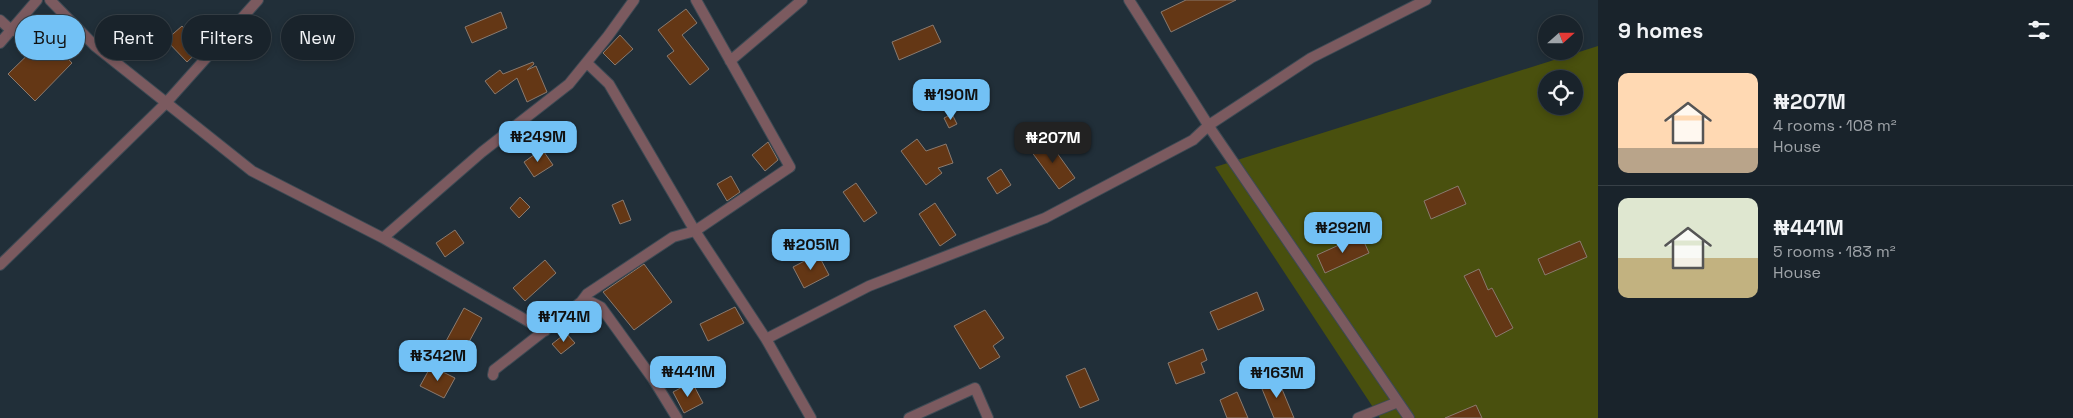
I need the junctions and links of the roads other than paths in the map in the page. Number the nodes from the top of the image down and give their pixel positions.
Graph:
1 (38, 0) edge
2 (50, 0) edge
3 (258, 0) edge
4 (634, 0) edge
5 (696, 0) edge
6 (802, 0) edge
7 (1130, 0) edge
8 (1426, 0) edge
9 (0, 20) edge
10 (12, 32) junction
11 (0, 43) edge
12 (730, 61) junction
13 (587, 63) junction
14 (165, 104) junction
15 (1209, 125) junction
16 (694, 231) junction
17 (383, 238) junction
18 (0, 265) edge
19 (581, 302) junction
20 (545, 330) junction
21 (766, 339) junction
22 (493, 375) dead end
23 (1398, 402) junction
24 (677, 418) edge
25 (811, 418) edge
26 (910, 418) edge
27 (988, 418) edge
28 (1358, 418) edge
29 (1409, 418) edge

1 - 10 street
2 - 14 street
3 - 14 street
4 - 13 street
5 - 12 street
6 - 12 street
7 - 15 street
8 - 15 street
9 - 10 street
10 - 11 street
12 - 16 street
13 - 16 street
13 - 17 street
14 - 17 street
14 - 18 street
15 - 21 street
15 - 23 street
16 - 19 street
16 - 21 street
17 - 20 street
19 - 20 street
19 - 24 street
20 - 22 street
21 - 25 street
23 - 28 street
23 - 29 street
26 - 27 street

